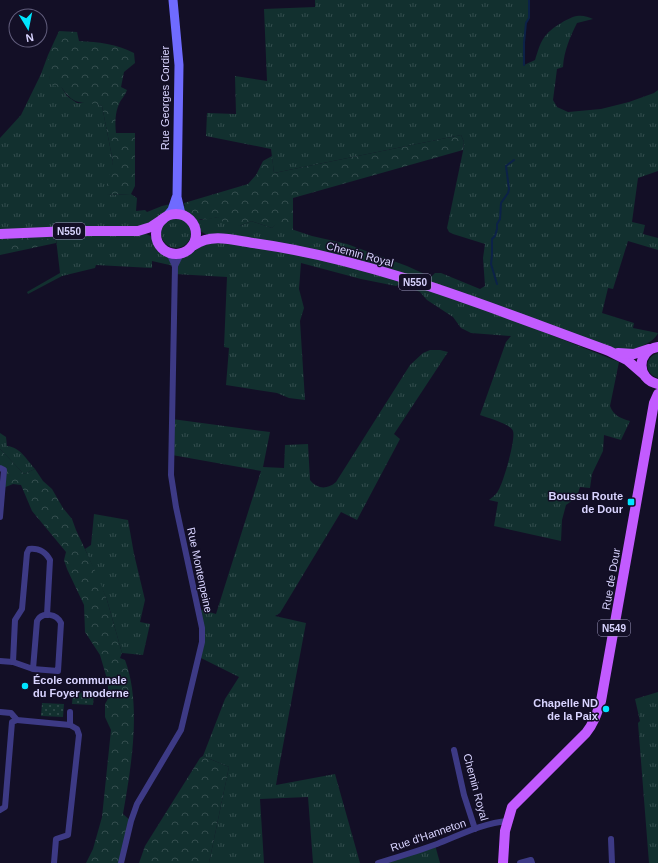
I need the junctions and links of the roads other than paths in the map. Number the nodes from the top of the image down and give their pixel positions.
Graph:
1 (173, 0) edge
2 (177, 197) junction
3 (181, 214) junction
4 (165, 217) junction
5 (196, 228) junction
6 (138, 231) junction
7 (0, 234) edge
8 (213, 238) junction
9 (156, 239) junction
10 (194, 245) junction
11 (169, 253) junction
12 (181, 254) junction
13 (175, 266) junction
14 (655, 346) edge
15 (609, 351) junction
16 (645, 376) junction
17 (658, 384) edge
18 (656, 399) edge
19 (0, 468) edge
20 (1, 504) edge
21 (0, 518) edge
22 (47, 615) junction
23 (0, 662) edge
24 (12, 662) junction
25 (33, 669) junction
26 (0, 712) edge
27 (70, 712) dead end
28 (17, 720) junction
29 (70, 725) junction
30 (454, 750) dead end
31 (0, 810) edge
32 (508, 820) junction
33 (475, 829) junction
34 (611, 839) dead end
35 (54, 863) edge
36 (121, 863) edge
37 (378, 863) edge
38 (503, 863) edge
39 (520, 863) edge
40 (532, 863) edge
41 (612, 863) edge

1 - 2 street, Rue Georges Cordier
2 - 3 street, Rue Georges Cordier
2 - 4 street, Rue Georges Cordier
3 - 4 main road
3 - 5 main road
4 - 6 main road, N550
4 - 9 main road
5 - 8 main road, Chemin Royal / N550
5 - 10 main road
6 - 7 main road, N550
6 - 9 main road, N550
8 - 10 main road, Chemin Royal / N550
8 - 15 main road, Chemin Royal / N550
9 - 11 main road
10 - 12 main road
11 - 12 main road
11 - 13 street, Rue Montenpeine
12 - 13 street, Rue Montenpeine
13 - 36 street, Rue Montenpeine
14 - 15 main road, Chemin Royal / N550
14 - 16 main road
15 - 16 main road, Chemin Royal / N550
16 - 17 main road, Chemin Royal
16 - 18 main road, Rue de Dour
18 - 32 main road, Rue de Dour / N549
19 - 20 street
20 - 21 street
22 - 24 street
22 - 25 street
22 - 25 street
23 - 24 street
24 - 25 street
26 - 28 street
27 - 29 street
28 - 29 street
28 - 31 street
29 - 35 street
30 - 33 street, Chemin Royal
32 - 33 street, Rue d'Hanneton
32 - 38 main road, N549
33 - 37 street, Rue d'Hanneton
34 - 41 street
39 - 40 street

